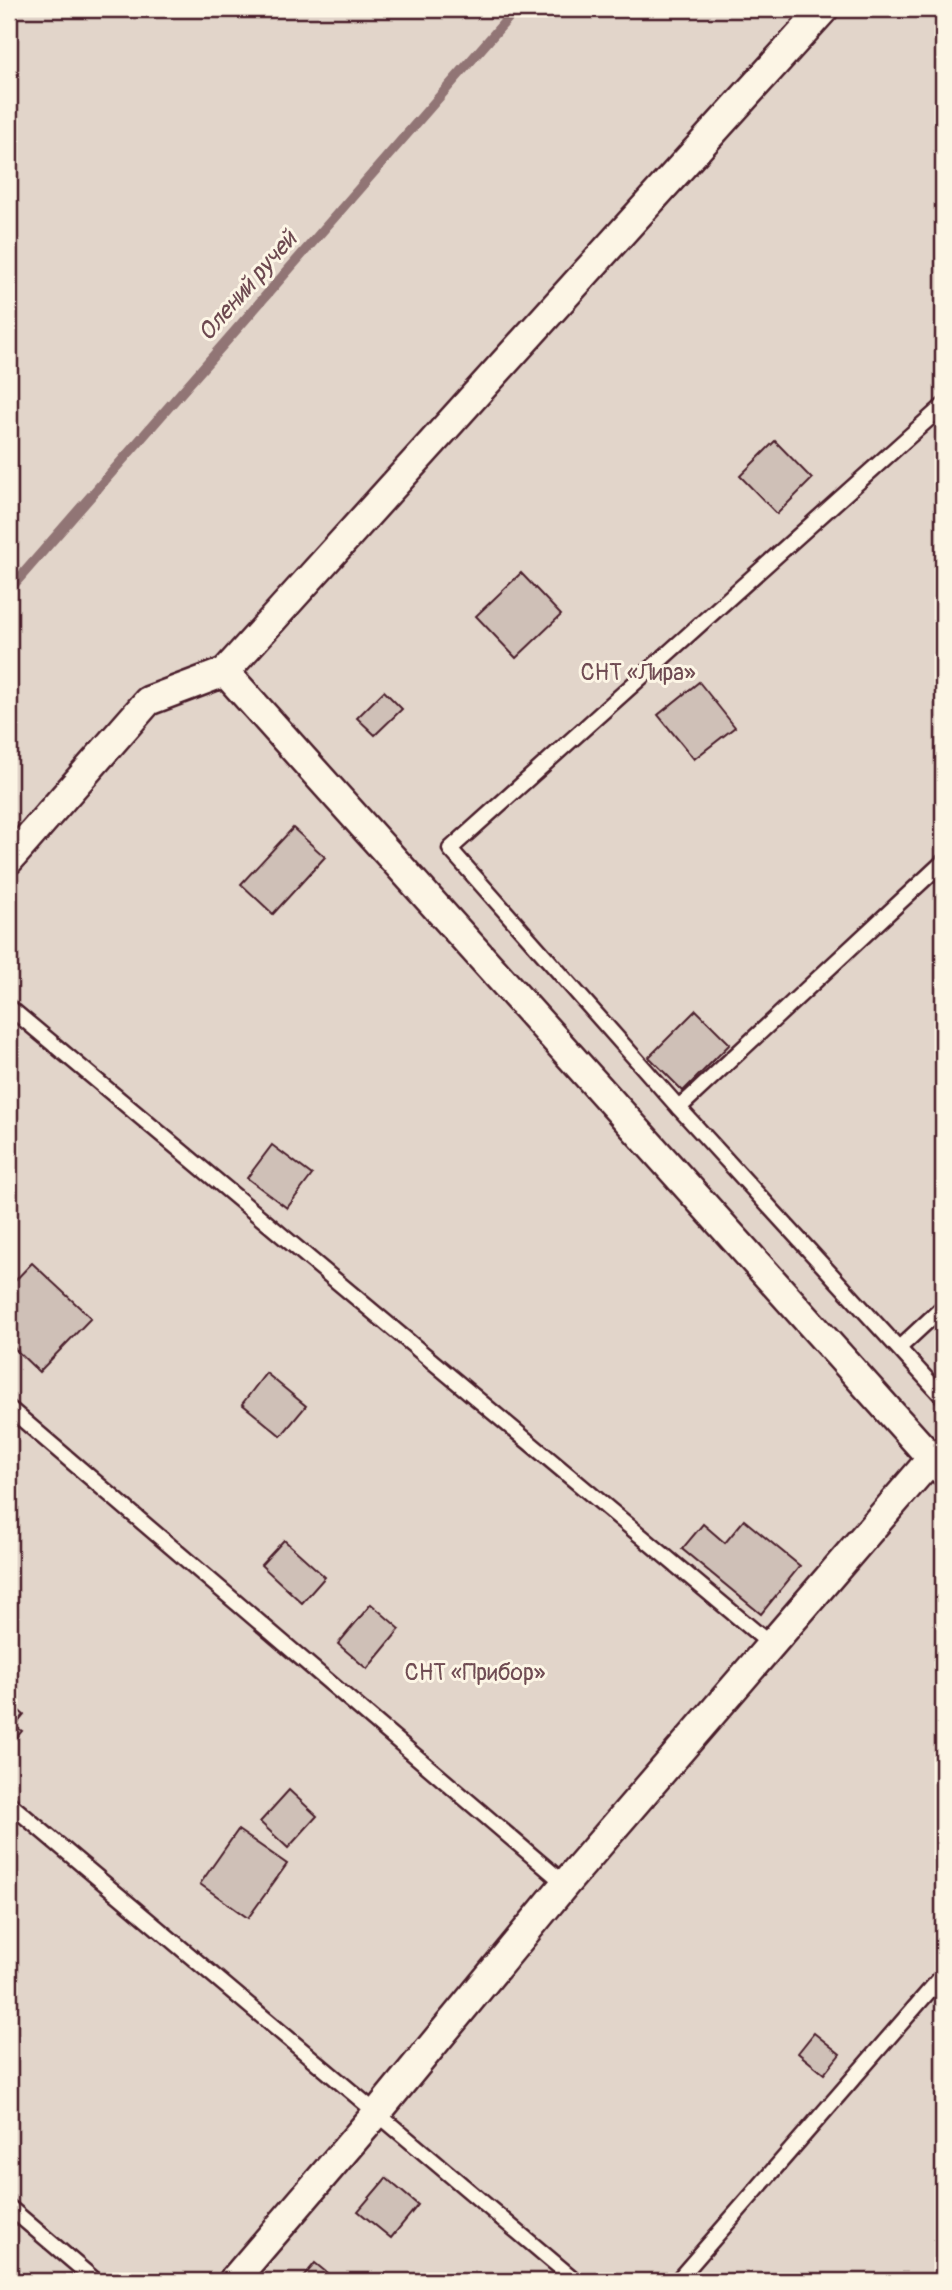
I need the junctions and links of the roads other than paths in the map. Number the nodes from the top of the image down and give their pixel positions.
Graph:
1 (824, 9) edge
2 (943, 405) edge
3 (225, 671) junction
4 (9, 860) edge
5 (943, 862) edge
6 (9, 1007) edge
7 (679, 1108) junction
8 (943, 1307) edge
9 (899, 1348) junction
10 (943, 1397) edge
11 (9, 1408) edge
12 (938, 1464) edge
13 (770, 1644) junction
14 (9, 1803) edge
15 (565, 1884) junction
16 (943, 1975) edge
17 (376, 2114) junction
18 (9, 2207) edge
19 (96, 2281) edge
20 (233, 2281) edge
21 (576, 2281) edge
22 (677, 2281) edge

1 - 3 street
2 - 7 lane
3 - 4 street
3 - 12 street
5 - 7 lane
6 - 13 lane
7 - 9 lane
8 - 9 lane
9 - 10 lane
11 - 15 lane
12 - 13 street
13 - 15 street
14 - 17 lane
15 - 17 street
16 - 22 lane
17 - 20 street
17 - 21 lane
18 - 19 lane

